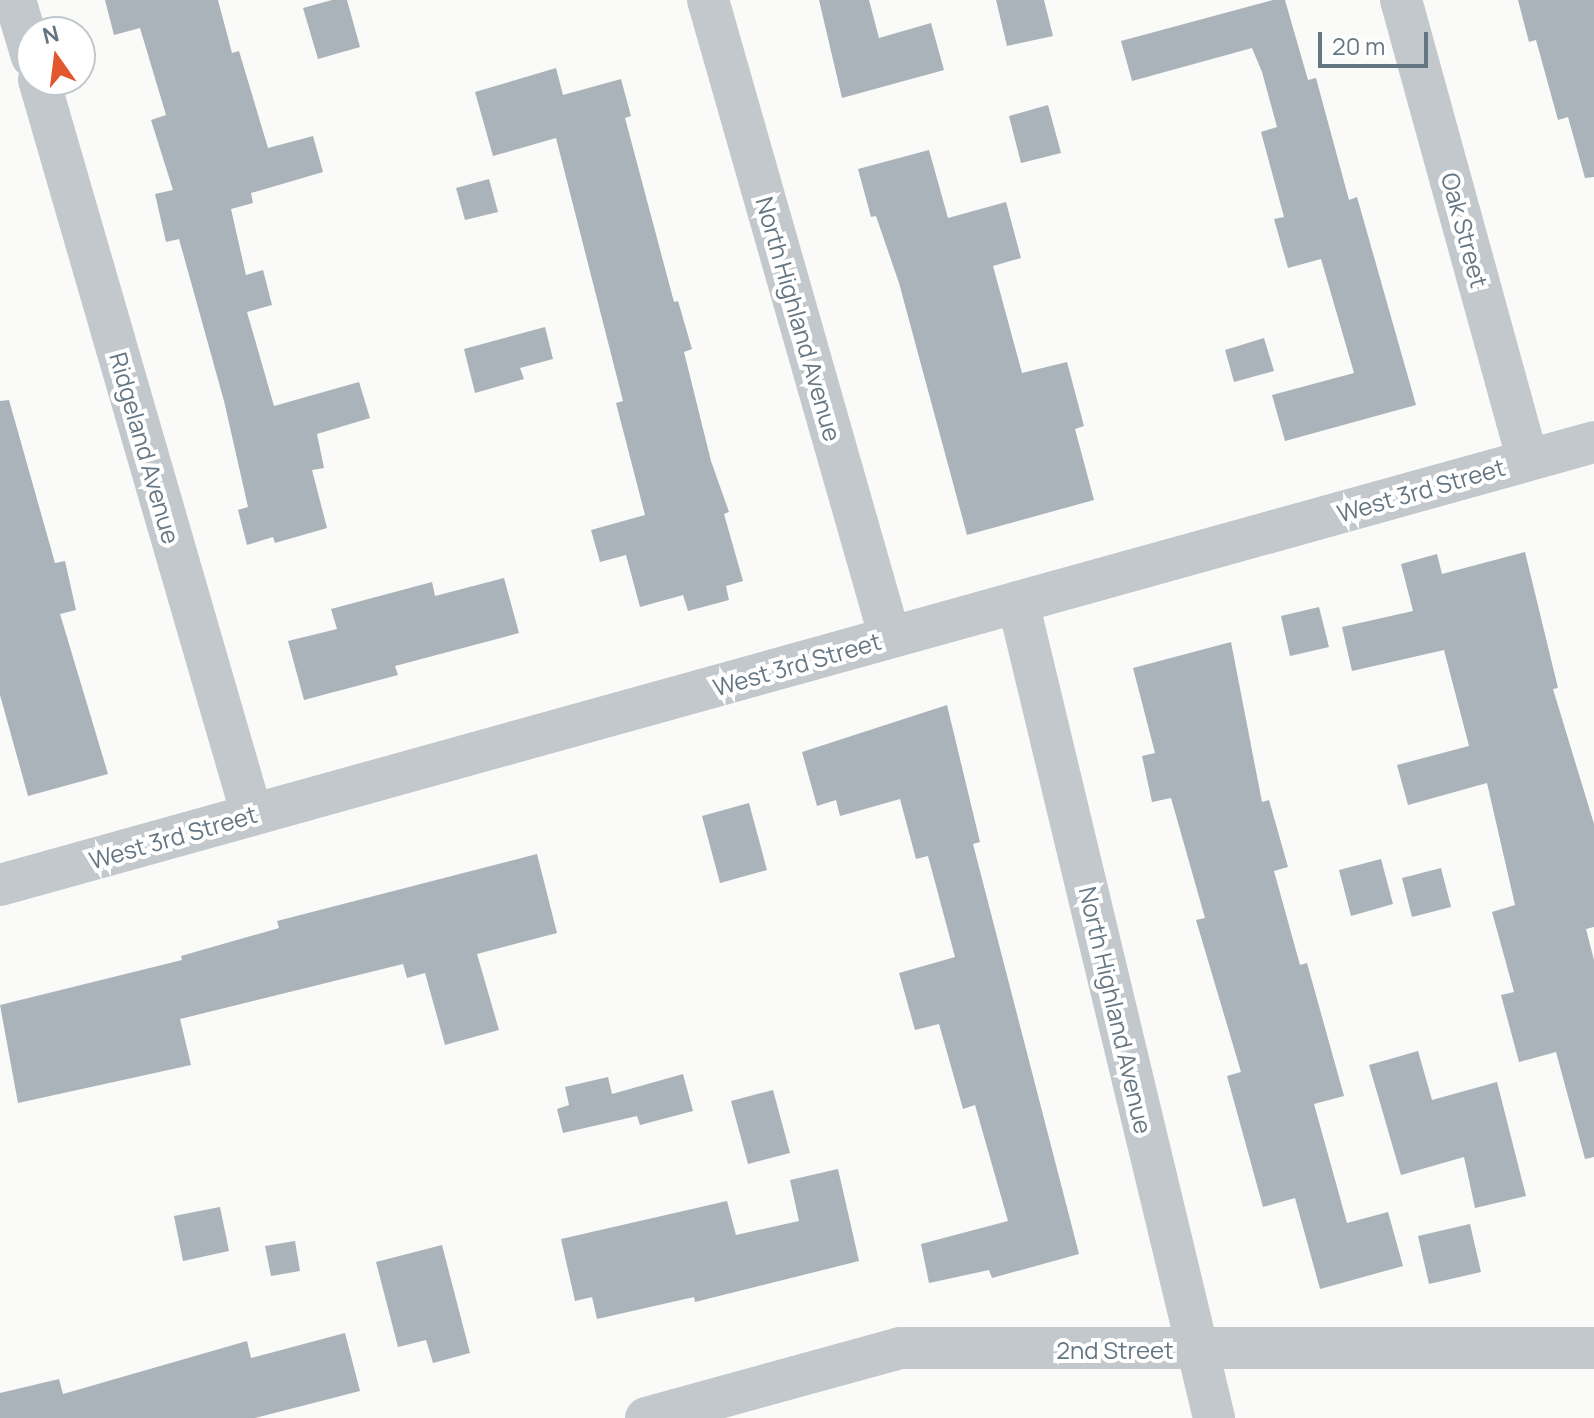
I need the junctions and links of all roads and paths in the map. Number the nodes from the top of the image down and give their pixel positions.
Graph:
1 (708, 0) edge
2 (1401, 0) edge
3 (44, 96) edge
4 (1594, 442) edge
5 (1528, 460) junction
6 (1018, 602) junction
7 (890, 638) junction
8 (252, 815) junction
9 (0, 885) edge
10 (1594, 1348) edge
11 (1198, 1350) junction
12 (646, 1418) edge
13 (1214, 1418) edge

1 - 7 street, North Highland Avenue
2 - 5 street, Oak Street
3 - 8 street, Ridgeland Avenue
4 - 5 street, West 3rd Street
5 - 6 street, West 3rd Street
6 - 7 street, West 3rd Street
6 - 11 street, North Highland Avenue
7 - 8 street, West 3rd Street
8 - 9 street, West 3rd Street
10 - 11 street, 2nd Street
11 - 12 street, 2nd Street
11 - 13 street, North Highland Avenue

